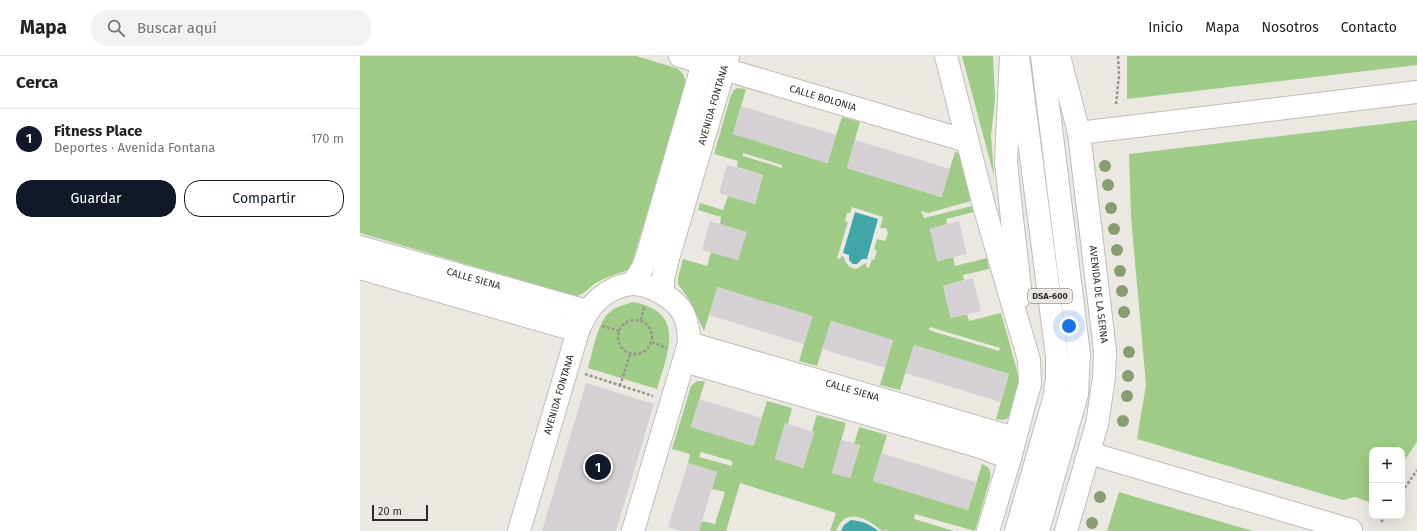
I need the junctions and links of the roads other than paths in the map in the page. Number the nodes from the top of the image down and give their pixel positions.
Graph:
1 (680, 56) edge
2 (946, 56) edge
3 (1011, 56) edge
4 (1018, 56) edge
5 (1042, 56) edge
6 (1059, 56) edge
7 (704, 60) edge
8 (726, 62) edge
9 (1417, 92) edge
10 (1079, 133) junction
11 (967, 141) junction
12 (360, 247) edge
13 (360, 268) edge
14 (632, 284) junction
15 (663, 293) junction
16 (587, 322) junction
17 (682, 352) junction
18 (1029, 360) junction
19 (1013, 448) junction
20 (1089, 453) junction
21 (1351, 530) edge
22 (519, 531) edge
23 (634, 531) edge
24 (988, 531) edge
25 (1016, 531) edge
26 (1038, 531) edge
27 (1066, 531) edge

1 - 7 street, CALLE BOLONIA
2 - 11 street
3 - 18 street
4 - 25 street, DSA-600
5 - 26 street, DSA-600
6 - 10 street, AVENIDA DE LA SERNA
7 - 8 street, CALLE BOLONIA
7 - 14 street
8 - 11 street, CALLE BOLONIA
8 - 15 street, AVENIDA FONTANA
9 - 10 street
10 - 20 street, AVENIDA DE LA SERNA
11 - 18 street
12 - 16 street, CALLE SIENA
13 - 16 street
14 - 15 street
14 - 16 street, AVENIDA FONTANA
15 - 17 street
16 - 22 street, AVENIDA FONTANA
17 - 19 street, CALLE SIENA
17 - 23 street
18 - 19 street
19 - 24 street
20 - 21 street
20 - 27 street, AVENIDA DE LA SERNA

